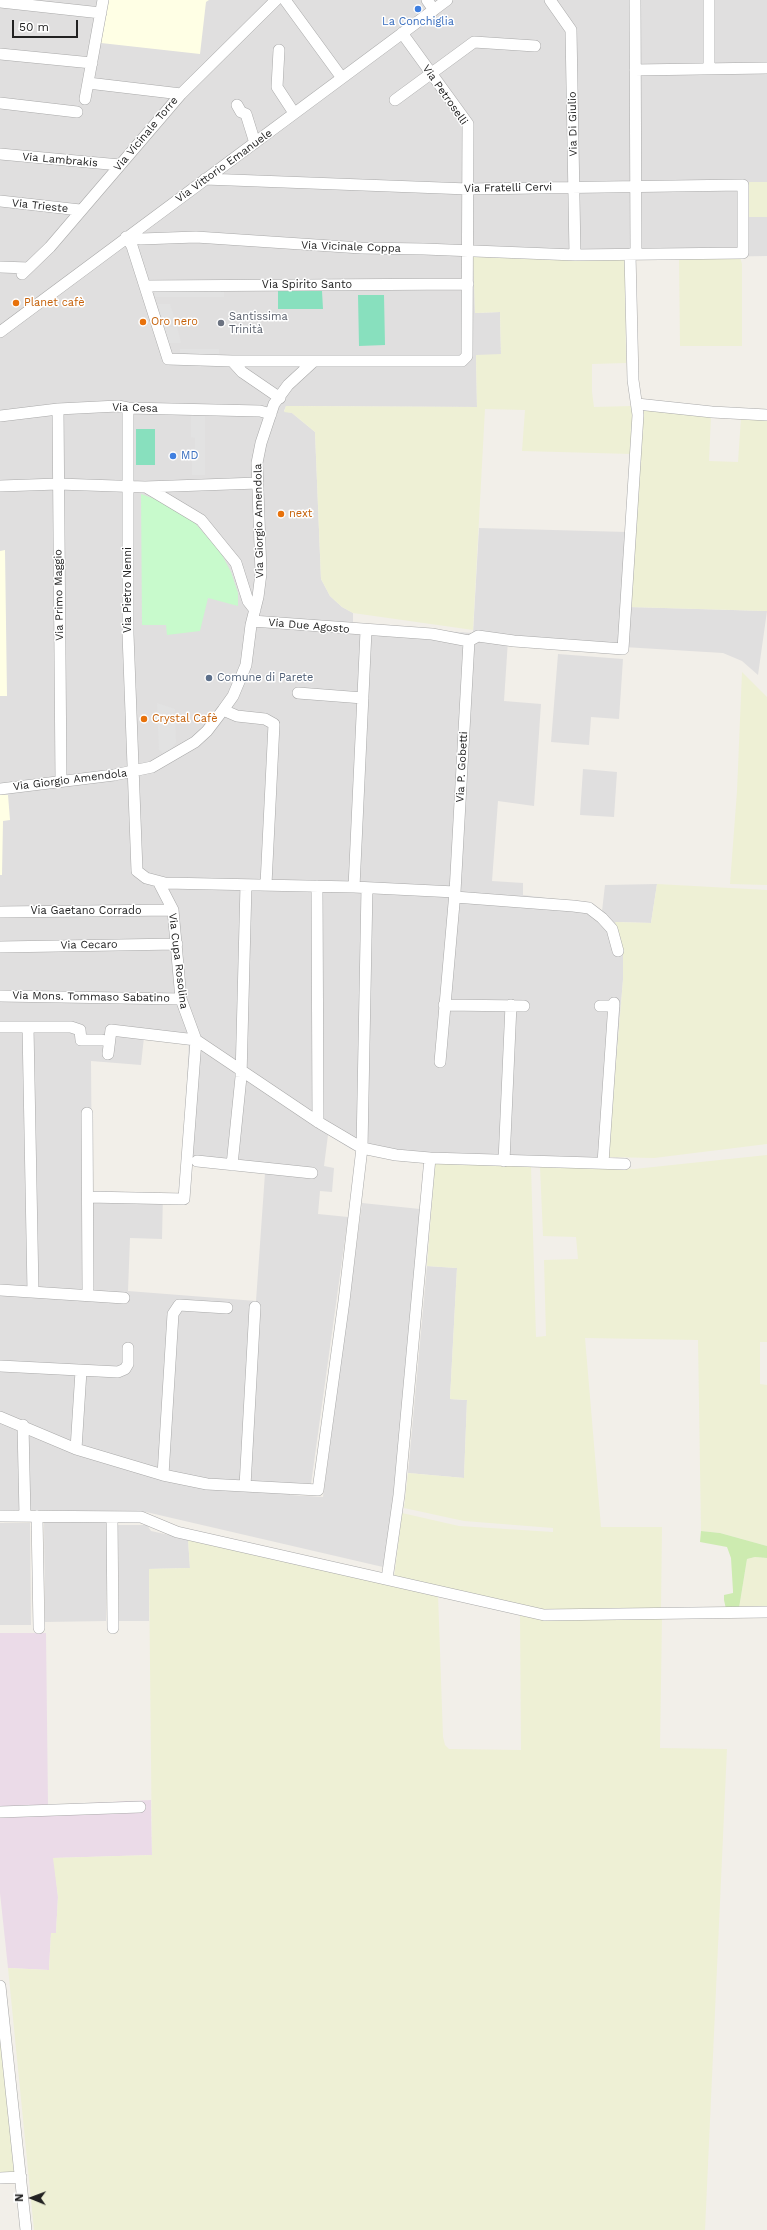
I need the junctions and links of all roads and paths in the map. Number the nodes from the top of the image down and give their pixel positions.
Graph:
1 (103, 0) edge
2 (276, 0) edge
3 (285, 0) edge
4 (427, 0) edge
5 (447, 0) edge
6 (550, 0) edge
7 (635, 0) edge
8 (709, 0) edge
9 (0, 2) edge
10 (434, 10) junction
11 (101, 13) junction
12 (402, 33) junction
13 (534, 46) dead end
14 (279, 50) dead end
15 (0, 54) edge
16 (92, 63) junction
17 (709, 68) junction
18 (767, 68) edge
19 (635, 70) junction
20 (431, 74) junction
21 (342, 78) junction
22 (88, 83) junction
23 (181, 94) junction
24 (86, 99) dead end
25 (395, 100) dead end
26 (0, 103) edge
27 (237, 105) dead end
28 (77, 112) dead end
29 (294, 113) junction
30 (255, 143) junction
31 (0, 154) edge
32 (120, 165) junction
33 (205, 179) junction
34 (574, 187) junction
35 (636, 187) junction
36 (468, 189) junction
37 (0, 201) edge
38 (80, 210) junction
39 (126, 237) junction
40 (468, 251) junction
41 (743, 253) joint
42 (633, 254) junction
43 (575, 255) junction
44 (0, 267) edge
45 (468, 284) junction
46 (145, 286) junction
47 (0, 332) edge
48 (232, 361) junction
49 (314, 362) junction
50 (280, 398) junction
51 (637, 404) junction
52 (128, 408) junction
53 (58, 410) junction
54 (271, 414) junction
55 (767, 415) edge
56 (0, 416) edge
57 (258, 483) junction
58 (58, 484) junction
59 (129, 485) junction
60 (0, 486) edge
61 (145, 487) junction
62 (253, 615) junction
63 (366, 631) junction
64 (469, 641) junction
65 (298, 693) dead end
66 (363, 698) junction
67 (223, 710) junction
68 (134, 772) junction
69 (61, 780) junction
70 (0, 788) edge
71 (159, 883) junction
72 (266, 884) junction
73 (246, 885) junction
74 (317, 886) junction
75 (354, 887) junction
76 (367, 888) junction
77 (455, 894) junction
78 (173, 910) junction
79 (0, 912) edge
80 (178, 944) junction
81 (0, 947) edge
82 (618, 952) dead end
83 (0, 996) edge
84 (181, 999) junction
85 (511, 1005) junction
86 (444, 1006) junction
87 (524, 1006) dead end
88 (600, 1006) dead end
89 (0, 1027) edge
90 (28, 1027) junction
91 (102, 1040) dead end
92 (196, 1040) junction
93 (108, 1054) dead end
94 (440, 1062) dead end
95 (241, 1071) junction
96 (87, 1113) dead end
97 (318, 1122) junction
98 (362, 1148) junction
99 (430, 1158) junction
100 (197, 1161) dead end
101 (504, 1161) junction
102 (604, 1164) junction
103 (625, 1164) dead end
104 (232, 1165) junction
105 (312, 1173) dead end
106 (88, 1197) junction
107 (88, 1289) dead end
108 (0, 1290) edge
109 (33, 1292) junction
110 (124, 1298) dead end
111 (255, 1307) dead end
112 (227, 1308) dead end
113 (128, 1348) dead end
114 (0, 1366) edge
115 (81, 1371) junction
116 (0, 1417) edge
117 (23, 1425) junction
118 (76, 1449) junction
119 (163, 1475) junction
120 (245, 1486) junction
121 (0, 1516) edge
122 (25, 1516) junction
123 (37, 1516) junction
124 (112, 1517) junction
125 (386, 1579) junction
126 (767, 1612) edge
127 (39, 1628) dead end
128 (113, 1628) dead end
129 (140, 1807) dead end
130 (0, 1812) edge
131 (0, 1986) edge
132 (21, 2177) junction
133 (0, 2178) edge
134 (26, 2230) edge

1 - 11 street
2 - 23 street, Via Vicinale Torre
3 - 21 street
4 - 10 street
5 - 10 street, Via Vittorio Emanuele
6 - 34 street, Via Di Giulio
7 - 19 street
8 - 17 street
9 - 11 street
10 - 12 street, Via Vittorio Emanuele
11 - 16 street
12 - 20 street, Via Petroselli
12 - 21 street, Via Vittorio Emanuele
13 - 20 street
14 - 29 street
15 - 16 street
16 - 22 street
17 - 18 street
17 - 19 street
19 - 35 street
20 - 25 street
20 - 36 street, Via Petroselli
21 - 29 street, Via Vittorio Emanuele
22 - 23 street
22 - 24 street
23 - 32 street, Via Vicinale Torre
26 - 28 street
27 - 30 street
29 - 30 street, Via Vittorio Emanuele
30 - 33 street, Via Vittorio Emanuele
31 - 32 street, Via Lambrakis
32 - 38 street, Via Vicinale Torre
33 - 36 street, Via Fratelli Cervi
33 - 39 street, Via Vittorio Emanuele
34 - 35 street, Via Fratelli Cervi
34 - 36 street, Via Fratelli Cervi
34 - 43 street, Via Di Giulio
35 - 41 street, Via Fratelli Cervi
35 - 42 street
36 - 40 street, Via Petroselli
37 - 38 street, Via Trieste
38 - 44 street, Via Vicinale Torre
39 - 40 street, Via Vicinale Coppa
39 - 46 street
39 - 47 street, Via Vittorio Emanuele
40 - 43 street, Via Vicinale Coppa
40 - 45 street, Via Petroselli
41 - 42 street, Via Vicinale Coppa
42 - 43 street, Via Vicinale Coppa
42 - 51 street
45 - 46 street, Via Spirito Santo
45 - 49 street, Via Petroselli
46 - 48 street
48 - 49 street
48 - 50 street
49 - 50 street, Via Giorgio Amendola
50 - 54 street, Via Giorgio Amendola
51 - 55 street
51 - 64 street
52 - 53 street, Via Cesa
52 - 54 street, Via Cesa
52 - 59 street, Via Pietro Nenni
53 - 56 street, Via Cesa
53 - 58 street, Via Primo Maggio
54 - 57 street, Via Giorgio Amendola
57 - 61 street
57 - 62 street, Via Giorgio Amendola
58 - 59 street
58 - 60 street
58 - 69 street, Via Primo Maggio
59 - 61 street
59 - 68 street, Via Pietro Nenni
61 - 62 street
62 - 63 street, Via Due Agosto
62 - 67 street, Via Giorgio Amendola
63 - 64 street, Via Due Agosto
63 - 66 street
64 - 77 street, Via P. Gobetti
65 - 66 street
66 - 75 street
67 - 68 street, Via Giorgio Amendola
67 - 72 street
68 - 69 street, Via Giorgio Amendola
68 - 71 street, Via Pietro Nenni
69 - 70 street, Via Giorgio Amendola
71 - 73 street
71 - 78 street, Via Cupa Rosolina
72 - 73 street
72 - 74 street
73 - 95 street
74 - 75 street
74 - 97 street
75 - 76 street
76 - 77 street
76 - 98 street
77 - 82 street
77 - 86 street, Via P. Gobetti
78 - 79 street, Via Gaetano Corrado
78 - 80 street, Via Cupa Rosolina
80 - 81 street, Via Cecaro
80 - 84 street, Via Cupa Rosolina
83 - 84 street, Via Mons. Tommaso Sabatino
84 - 92 street, Via Cupa Rosolina
85 - 86 street
85 - 87 street
85 - 101 street
86 - 94 street, Via P. Gobetti
88 - 102 street
89 - 90 street
90 - 91 street
90 - 109 street
92 - 93 street
92 - 95 street
92 - 106 street
95 - 97 street
95 - 104 street
96 - 106 street
97 - 98 street
98 - 99 street
98 - 120 street
99 - 101 street
99 - 125 street
100 - 104 street
101 - 102 street
102 - 103 street
104 - 105 street
106 - 107 street
108 - 109 street
109 - 110 street
111 - 120 street
112 - 119 street
113 - 115 street
114 - 115 street
115 - 118 street
116 - 117 street
117 - 118 street
117 - 122 street
118 - 119 street
119 - 120 street
121 - 122 street
122 - 123 street
123 - 124 street
123 - 127 street
124 - 125 street
124 - 128 street
125 - 126 street
129 - 130 street
131 - 132 street
132 - 133 street
132 - 134 street

